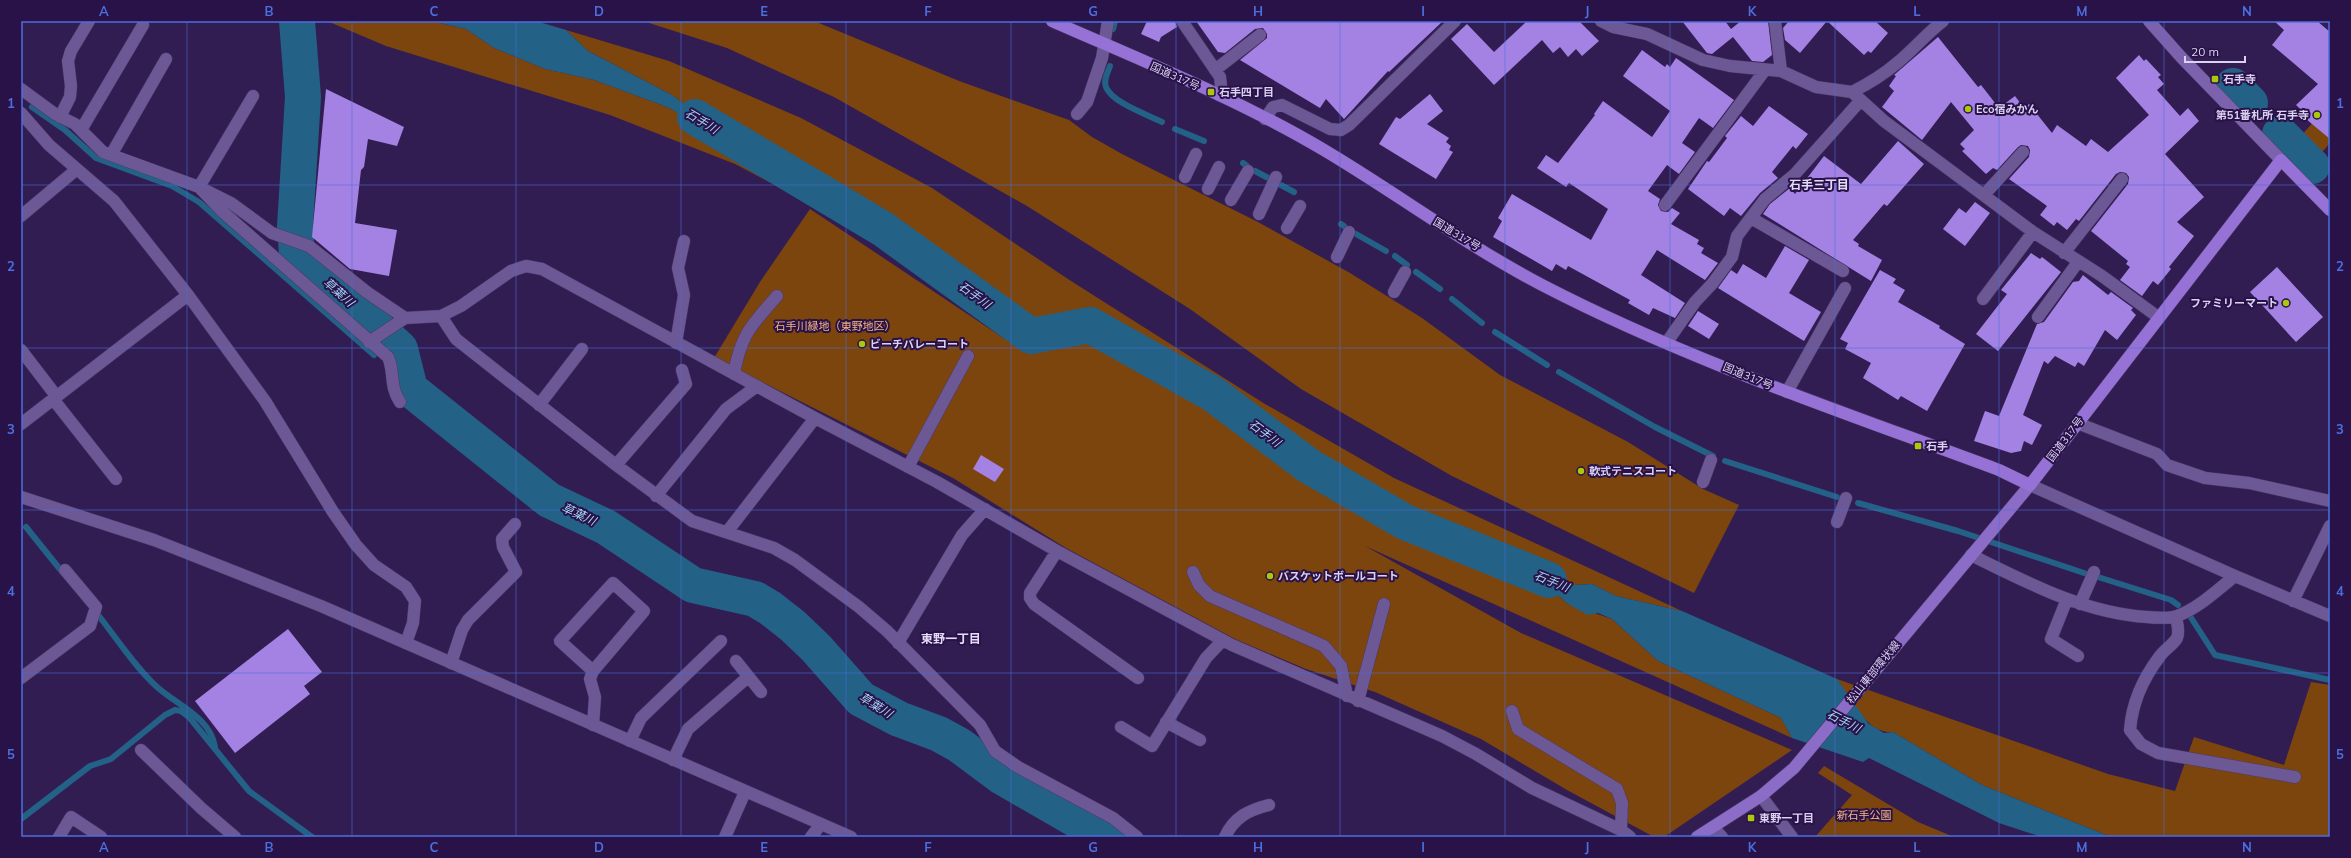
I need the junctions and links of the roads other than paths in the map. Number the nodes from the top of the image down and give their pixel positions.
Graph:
1 (89, 21) edge
2 (1052, 21) edge
3 (1108, 21) edge
4 (1182, 21) edge
5 (1456, 21) edge
6 (1601, 21) edge
7 (1775, 21) edge
8 (1943, 21) edge
9 (2149, 21) edge
10 (143, 25) dead end
11 (1260, 35) dead end
12 (1104, 44) junction
13 (166, 59) dead end
14 (1215, 70) junction
15 (1765, 70) junction
16 (1781, 71) junction
17 (21, 89) edge
18 (1219, 95) junction
19 (253, 96) dead end
20 (1856, 96) junction
21 (21, 113) edge
22 (1077, 114) dead end
23 (60, 117) junction
24 (1265, 119) junction
25 (81, 130) junction
26 (2023, 152) dead end
27 (1196, 154) dead end
28 (111, 155) junction
29 (2281, 160) junction
30 (1219, 167) dead end
31 (76, 169) junction
32 (1248, 171) dead end
33 (1276, 177) dead end
34 (1185, 178) dead end
35 (2122, 179) dead end
36 (199, 187) junction
37 (1208, 189) dead end
38 (1984, 195) junction
39 (1231, 200) dead end
40 (1665, 205) dead end
41 (1300, 206) dead end
42 (2330, 210) edge
43 (1259, 214) dead end
44 (21, 216) edge
45 (1751, 218) junction
46 (1287, 228) dead end
47 (1349, 232) dead end
48 (2033, 232) junction
49 (684, 241) dead end
50 (2064, 253) junction
51 (1337, 257) dead end
52 (2078, 262) junction
53 (1843, 271) dead end
54 (1405, 272) dead end
55 (1845, 288) dead end
56 (1394, 292) dead end
57 (188, 295) junction
58 (777, 296) dead end
59 (1983, 299) dead end
60 (441, 316) junction
61 (2038, 317) dead end
62 (2158, 317) junction
63 (405, 318) junction
64 (372, 340) junction
65 (1667, 342) junction
66 (676, 343) junction
67 (582, 349) dead end
68 (21, 350) edge
69 (968, 356) dead end
70 (682, 370) dead end
71 (734, 374) junction
72 (757, 386) junction
73 (1787, 392) junction
74 (55, 398) junction
75 (400, 402) dead end
76 (540, 405) junction
77 (815, 418) junction
78 (2077, 423) junction
79 (21, 424) edge
80 (1712, 460) dead end
81 (616, 465) junction
82 (908, 467) junction
83 (116, 480) dead end
84 (1703, 482) dead end
85 (2030, 485) junction
86 (656, 496) junction
87 (21, 497) edge
88 (1846, 498) dead end
89 (2330, 502) edge
90 (985, 509) junction
91 (1837, 522) dead end
92 (515, 524) dead end
93 (2330, 526) edge
94 (727, 532) junction
95 (1057, 551) junction
96 (1971, 555) junction
97 (65, 570) dead end
98 (1193, 572) dead end
99 (2094, 572) dead end
100 (2235, 576) junction
101 (2067, 599) junction
102 (2293, 601) junction
103 (1384, 604) dead end
104 (2080, 604) junction
105 (2330, 616) edge
106 (2176, 617) junction
107 (1223, 640) junction
108 (721, 641) dead end
109 (406, 643) junction
110 (898, 643) junction
111 (2078, 656) dead end
112 (736, 661) dead end
113 (451, 663) junction
114 (593, 671) junction
115 (748, 677) junction
116 (21, 678) edge
117 (1138, 678) dead end
118 (761, 692) dead end
119 (1353, 699) junction
120 (1512, 711) dead end
121 (1166, 722) junction
122 (593, 725) junction
123 (1121, 727) dead end
124 (1200, 740) dead end
125 (630, 741) junction
126 (141, 750) dead end
127 (673, 760) junction
128 (2295, 777) dead end
129 (745, 792) junction
130 (1761, 796) junction
131 (1269, 805) dead end
132 (821, 824) junction
133 (1713, 827) junction
134 (1625, 834) edge
135 (59, 837) edge
136 (101, 837) edge
137 (235, 837) edge
138 (725, 837) edge
139 (812, 837) edge
140 (851, 837) edge
141 (1137, 837) edge
142 (1225, 837) edge
143 (1696, 837) edge
144 (1722, 837) edge
145 (1792, 837) edge

1 - 23 street
2 - 12 highway, 国道317号
3 - 12 street
4 - 14 street
5 - 24 street
6 - 15 street
7 - 16 street
8 - 20 street
9 - 29 main road
10 - 25 street
11 - 14 street
12 - 18 highway, 国道317号
12 - 22 street
13 - 28 street
14 - 18 street
15 - 16 street
15 - 40 street
16 - 20 street
17 - 23 street
18 - 24 highway, 国道317号
19 - 36 street
20 - 38 street
20 - 45 street
21 - 31 street
23 - 25 street
24 - 65 highway, 国道317号
25 - 28 street
26 - 38 street
27 - 34 street
28 - 36 street
29 - 42 highway
29 - 62 highway, 国道317号
30 - 37 street
31 - 44 street
31 - 57 street
32 - 39 street
33 - 43 street
35 - 50 street
36 - 63 street
36 - 64 street
38 - 48 street
41 - 46 street
45 - 53 street
45 - 65 street
47 - 51 street
48 - 50 street
48 - 59 street
49 - 66 street
50 - 52 street
52 - 61 street
52 - 62 street
54 - 56 street
55 - 73 street
57 - 74 street
57 - 109 street
58 - 71 street
60 - 63 street
60 - 66 street
60 - 76 street
62 - 78 highway, 国道317号
63 - 64 street
64 - 75 street
65 - 73 highway, 国道317号
66 - 71 street
67 - 76 street
68 - 74 street
69 - 82 street
70 - 81 street
71 - 72 street
72 - 77 street
72 - 86 street
73 - 85 highway, 国道317号
74 - 79 street
74 - 83 street
76 - 81 street
77 - 82 street
77 - 94 street
78 - 85 highway, 国道317号
78 - 89 street
80 - 84 street
81 - 86 street
82 - 90 street
85 - 96 main road, 松山東部環状線
85 - 100 street
86 - 94 street
87 - 109 street
88 - 91 street
90 - 95 street
90 - 110 street
92 - 113 street
93 - 102 street
94 - 110 street
95 - 107 street
95 - 117 street
96 - 101 street
96 - 130 main road, 松山東部環状線
97 - 116 street
98 - 119 street
99 - 104 street
100 - 102 street
100 - 106 street
101 - 104 street
101 - 111 street
102 - 105 street
103 - 119 street
104 - 106 street
106 - 128 street
107 - 119 street
107 - 121 street
108 - 125 street
109 - 113 street
110 - 141 street
112 - 115 street
113 - 122 street
114 - 114 street
114 - 122 street
115 - 118 street
115 - 127 street
119 - 134 street
120 - 134 street
121 - 123 street
121 - 124 street
122 - 125 street
125 - 127 street
126 - 137 street
127 - 129 street
129 - 132 street
129 - 138 street
130 - 133 main road, 松山東部環状線
130 - 145 street
131 - 142 street
132 - 139 street
132 - 140 street
133 - 143 main road, 松山東部環状線
133 - 144 street
135 - 136 street

